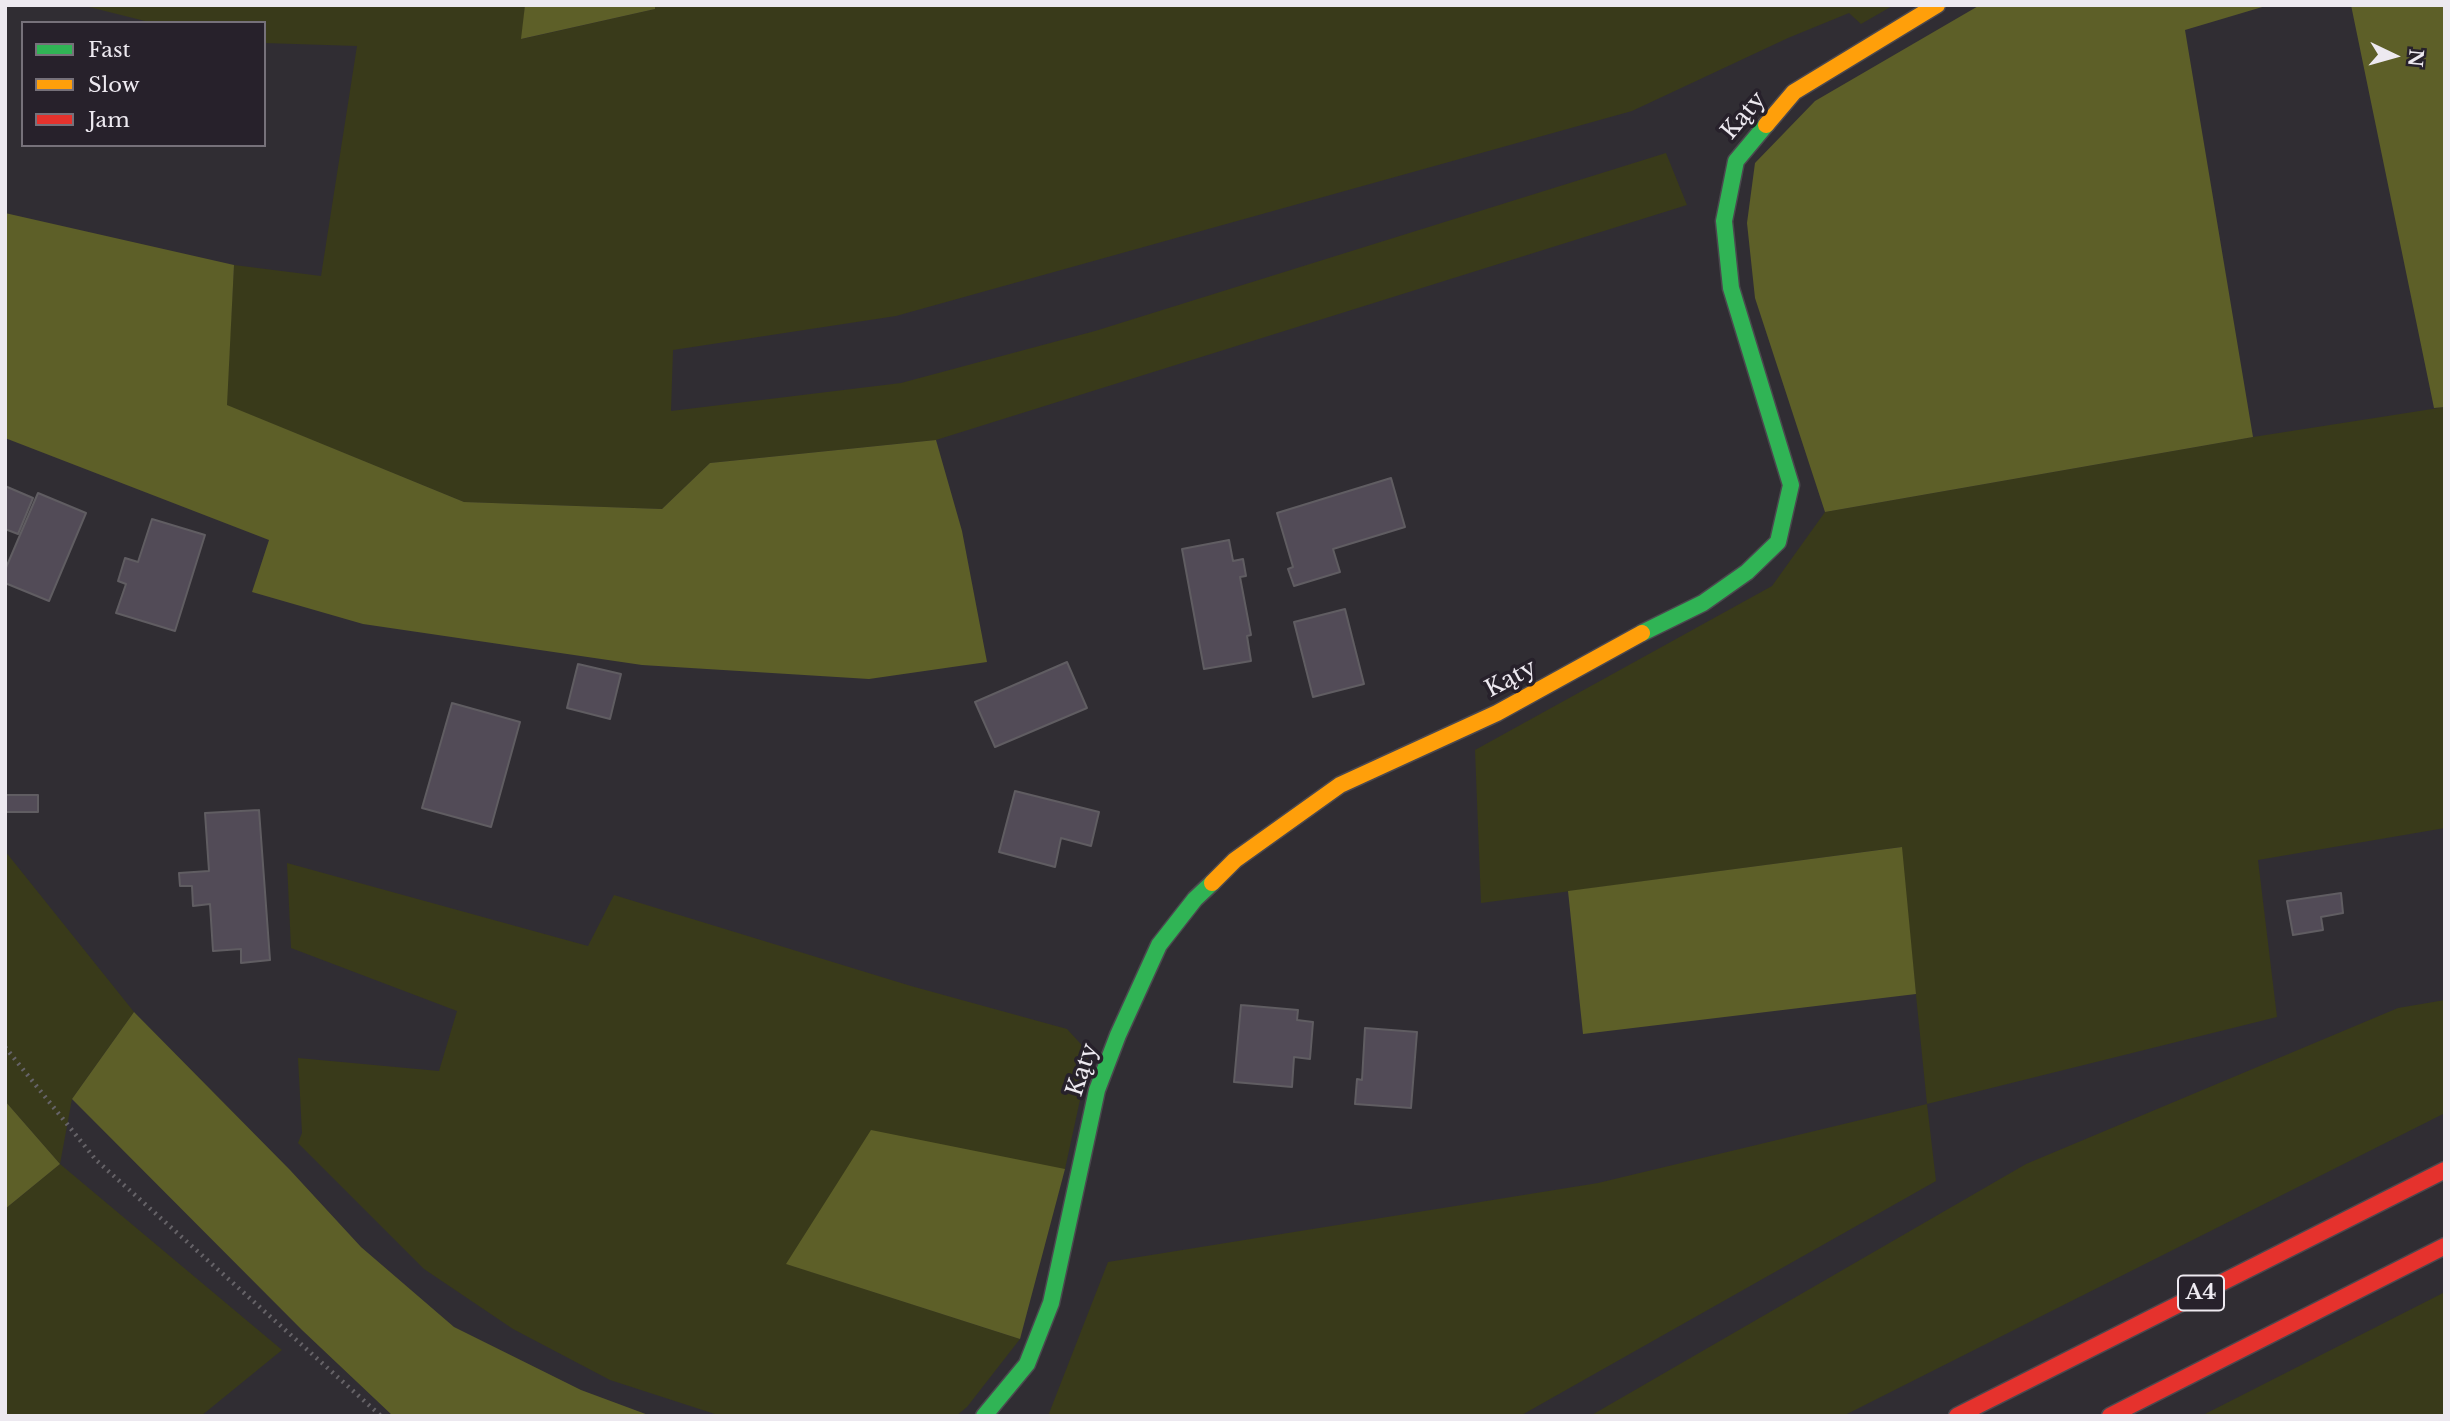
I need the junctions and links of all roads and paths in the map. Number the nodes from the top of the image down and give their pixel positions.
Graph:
1 (1937, 5) edge
2 (5, 1047) edge
3 (2445, 1170) edge
4 (2445, 1246) edge
5 (381, 1416) edge
6 (984, 1416) edge
7 (1957, 1416) edge
8 (2110, 1416) edge

1 - 6 main road, Kąty
2 - 5 path
3 - 7 main road, A4
4 - 8 main road

